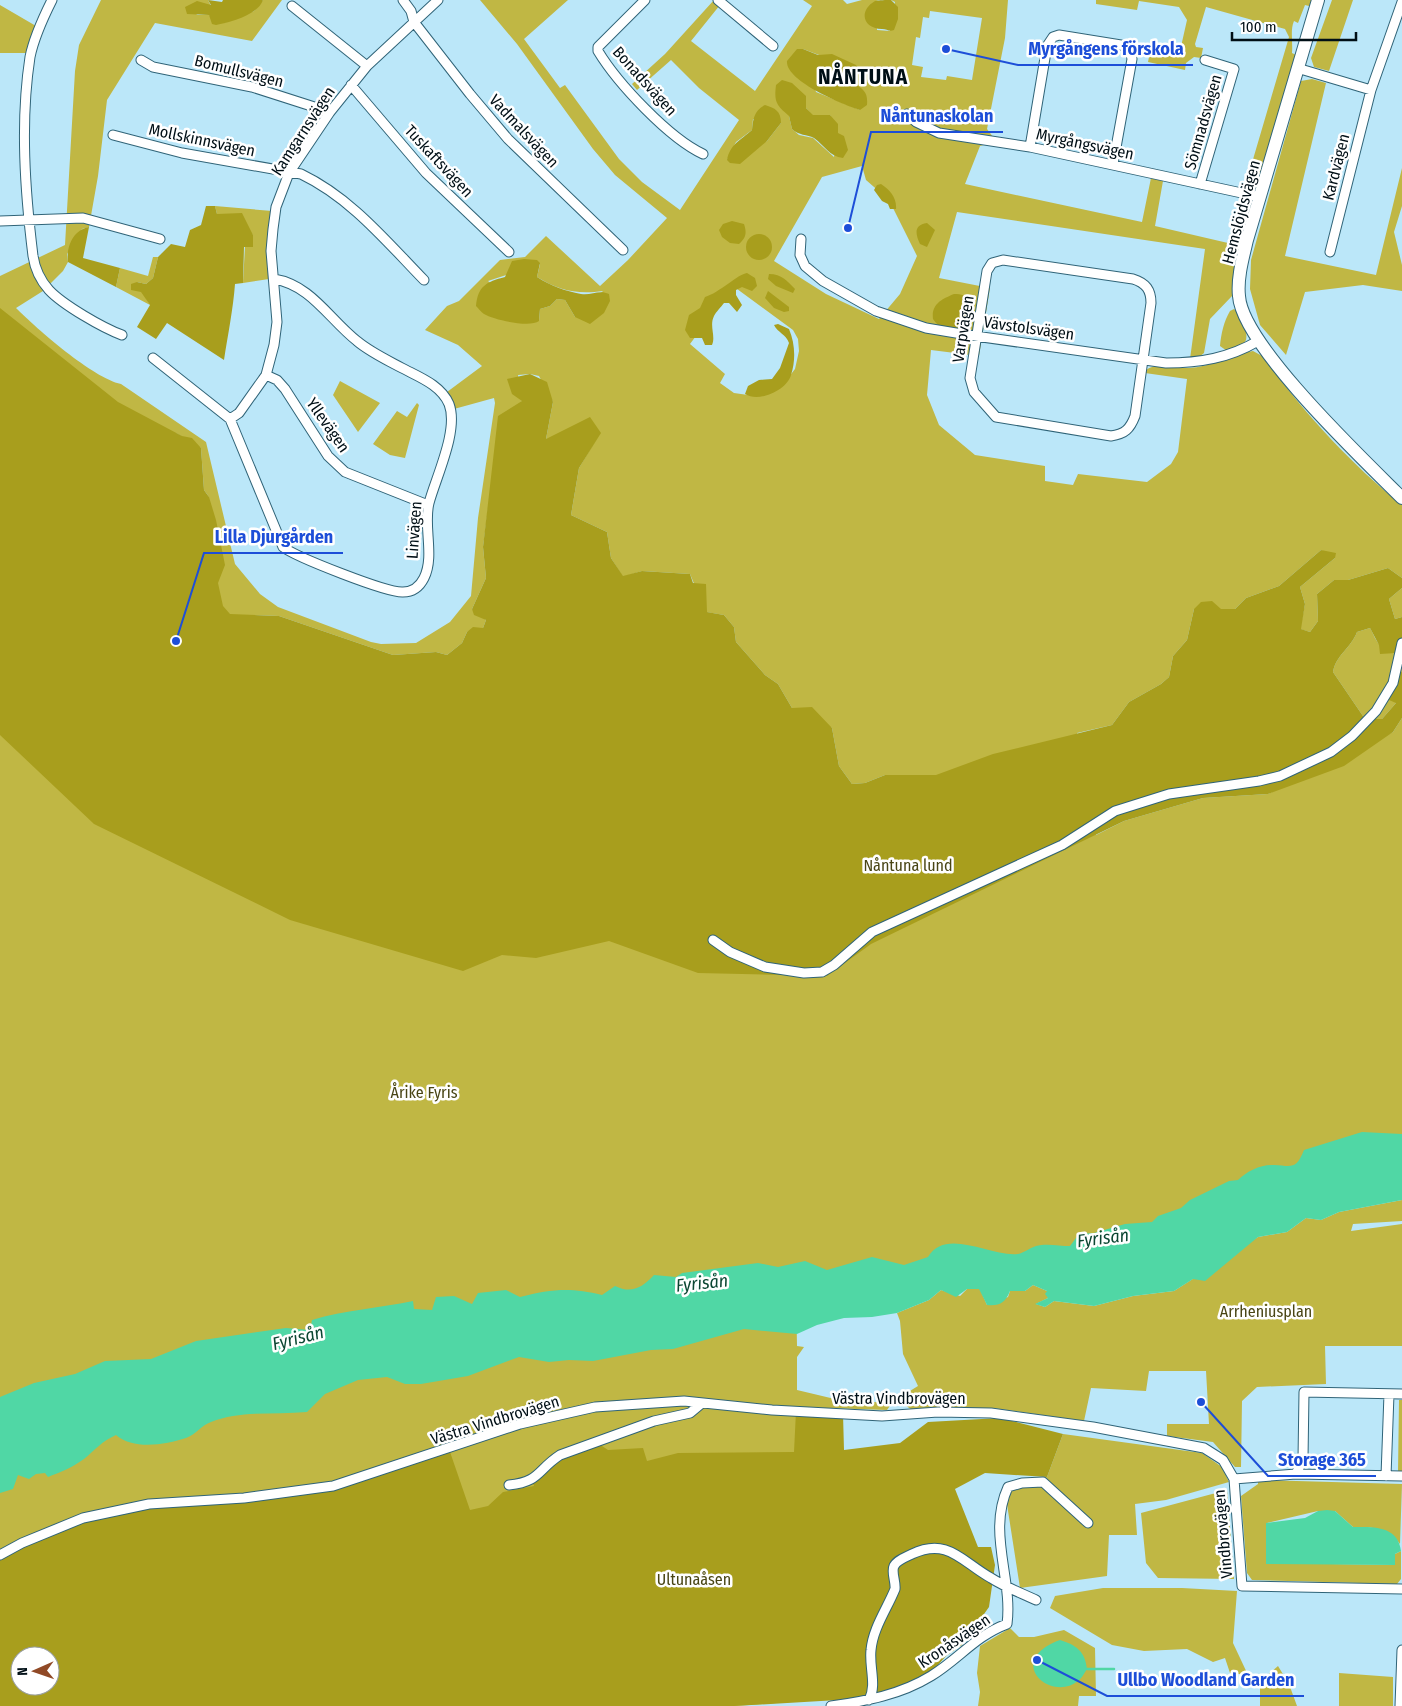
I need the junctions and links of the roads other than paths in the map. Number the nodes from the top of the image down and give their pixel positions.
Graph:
1 (52, 0) edge
2 (403, 0) edge
3 (438, 0) edge
4 (645, 0) edge
5 (718, 0) edge
6 (1318, 0) edge
7 (1402, 2) edge
8 (292, 6) dead end
9 (414, 22) junction
10 (773, 46) dead end
11 (141, 60) dead end
12 (1204, 60) dead end
13 (367, 66) junction
14 (1297, 68) junction
15 (351, 85) junction
16 (1370, 90) junction
17 (330, 112) junction
18 (907, 114) dead end
19 (113, 135) dead end
20 (1030, 147) junction
21 (703, 154) dead end
22 (1113, 164) junction
23 (289, 173) junction
24 (1200, 184) junction
25 (1260, 197) junction
26 (29, 220) junction
27 (0, 221) edge
28 (160, 239) dead end
29 (801, 239) dead end
30 (623, 250) dead end
31 (509, 252) dead end
32 (1330, 252) dead end
33 (274, 279) junction
34 (424, 280) dead end
35 (122, 335) dead end
36 (976, 336) junction
37 (1258, 341) junction
38 (153, 358) dead end
39 (1142, 360) junction
40 (266, 375) junction
41 (230, 419) junction
42 (1402, 498) edge
43 (428, 505) junction
44 (1402, 643) edge
45 (712, 940) dead end
46 (1389, 1394) junction
47 (1402, 1394) edge
48 (702, 1403) junction
49 (1296, 1474) junction
50 (1386, 1476) junction
51 (1402, 1476) edge
52 (1234, 1479) junction
53 (509, 1485) dead end
54 (1088, 1523) dead end
55 (0, 1555) edge
56 (1005, 1586) junction
57 (1402, 1589) edge
58 (1036, 1600) dead end
59 (1402, 1650) edge
60 (869, 1700) junction
61 (831, 1706) edge
62 (1400, 1706) edge

1 - 26 street
2 - 9 street, Vadmalsvägen
3 - 9 street, Kamgarnsvägen
4 - 21 street, Bonadsvägen
5 - 10 street
6 - 14 street, Hemslöjdsvägen
7 - 16 street, Kardvägen
8 - 13 street
9 - 13 street, Kamgarnsvägen
9 - 30 street, Vadmalsvägen
11 - 17 street, Bomullsvägen
12 - 24 street, Sömnadsvägen
13 - 15 street, Kamgarnsvägen
14 - 16 street
14 - 25 street, Hemslöjdsvägen
15 - 17 street, Kamgarnsvägen
15 - 31 street, Tuskaftsvägen
16 - 32 street, Kardvägen
17 - 23 street, Kamgarnsvägen
18 - 20 street, Myrgångsvägen
19 - 23 street, Mollskinnsvägen
20 - 22 street, Myrgångsvägen
20 - 22 street
22 - 24 street, Myrgångsvägen
23 - 33 street, Kamgarnsvägen
23 - 34 street, Mollskinnsvägen
24 - 25 street, Myrgångsvägen
25 - 37 street, Hemslöjdsvägen
26 - 27 street
26 - 28 street
26 - 35 street
29 - 36 street, Vävstolsvägen
33 - 40 street, Kamgarnsvägen
33 - 43 street, Linvägen
36 - 39 street, Vävstolsvägen
36 - 39 street, Varpvägen
36 - 39 street, Varpvägen
37 - 39 street, Vävstolsvägen
37 - 42 street, Hemslöjdsvägen
38 - 41 street, Linvägen
40 - 41 street, Kamgarnsvägen
40 - 43 street, Yllevägen
41 - 43 street, Linvägen
44 - 45 street
46 - 47 street
46 - 49 street
46 - 50 street
48 - 52 street, Västra Vindbrovägen
48 - 53 street
48 - 55 street, Västra Vindbrovägen
49 - 50 street
49 - 52 street
50 - 51 street
52 - 57 street, Vindbrovägen
54 - 56 street
56 - 58 street
56 - 60 street, Kronåsvägen
56 - 60 street
59 - 62 street
60 - 61 street, Kronåsvägen

